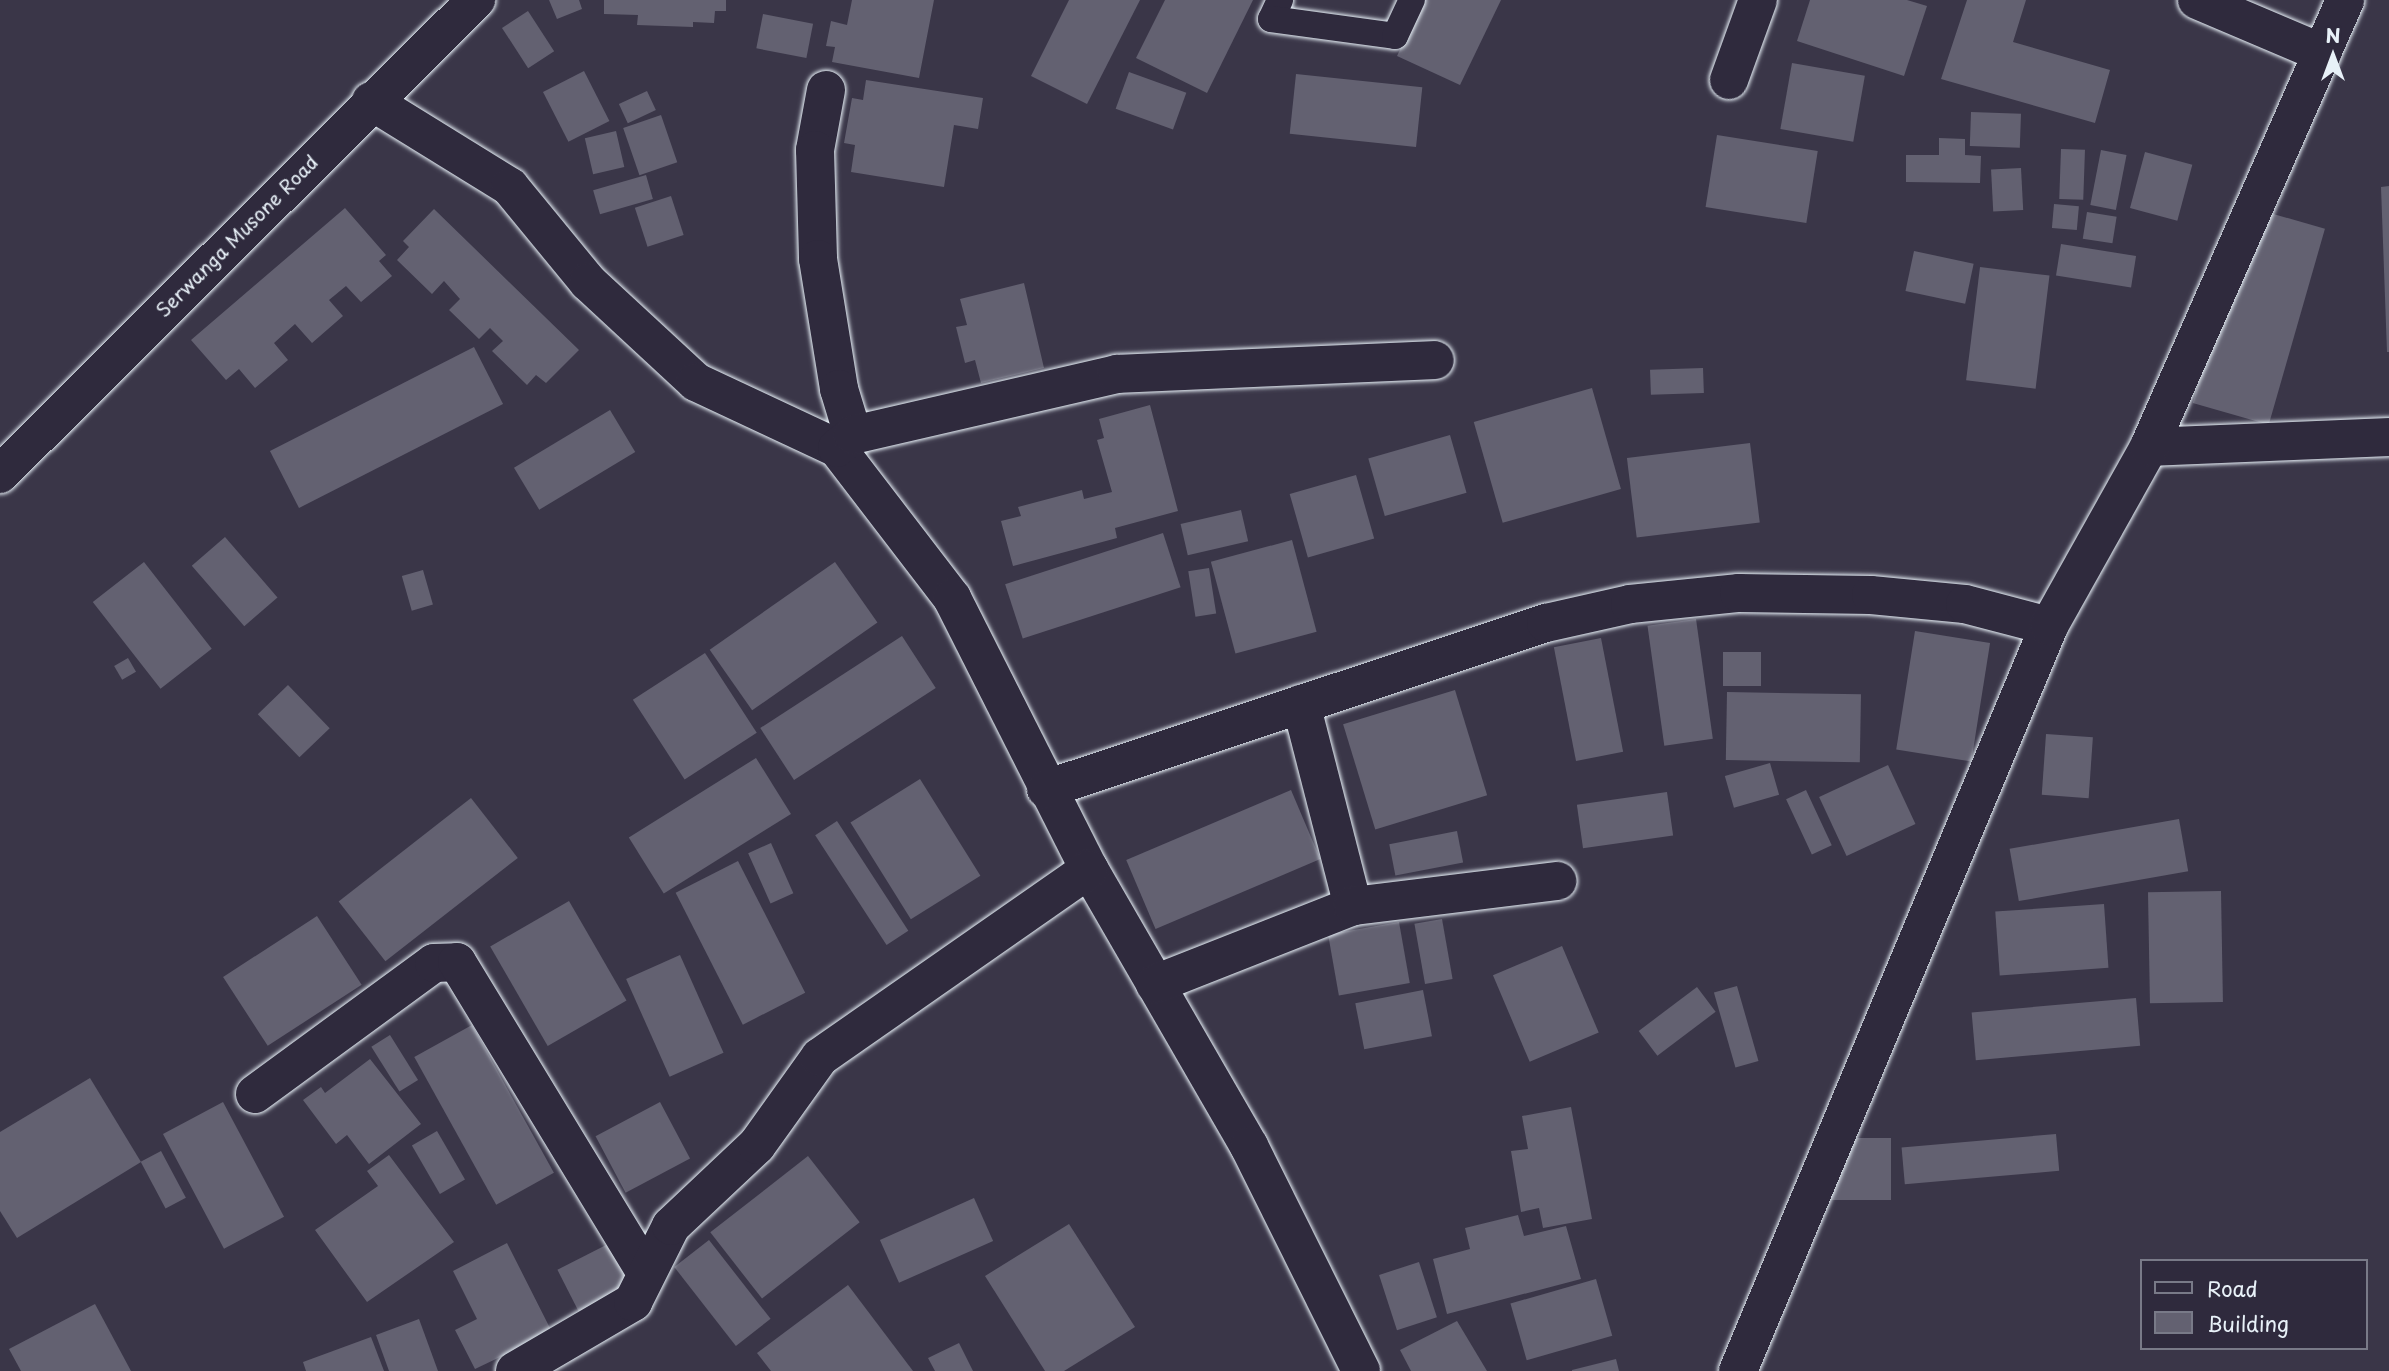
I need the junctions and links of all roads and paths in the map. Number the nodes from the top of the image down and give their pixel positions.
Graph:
1 (476, 0) edge
2 (1280, 0) edge
3 (1412, 0) edge
4 (1758, 0) edge
5 (2197, 0) edge
6 (2345, 0) edge
7 (2322, 53) junction
8 (1729, 80) dead end
9 (825, 90) dead end
10 (371, 101) junction
11 (1435, 360) dead end
12 (2389, 437) edge
13 (845, 442) junction
14 (2149, 447) junction
15 (0, 474) edge
16 (2049, 626) junction
17 (1301, 704) junction
18 (1046, 789) junction
19 (1089, 869) junction
20 (1557, 881) dead end
21 (1353, 906) junction
22 (1156, 984) junction
23 (255, 1094) dead end
24 (646, 1273) junction
25 (515, 1371) edge
26 (1361, 1371) edge
27 (1738, 1371) edge

1 - 10 street, Serwanga Musone Road
2 - 3 lane
4 - 8 street
5 - 7 street
6 - 7 street
7 - 14 street
9 - 13 street
10 - 13 street
10 - 15 street, Serwanga Musone Road
11 - 13 street
12 - 14 street
13 - 18 street
14 - 16 street
16 - 17 street
16 - 27 street
17 - 18 street
17 - 21 street
18 - 19 street
19 - 22 street
19 - 24 street
20 - 21 street
21 - 22 street
22 - 26 street
23 - 24 street
24 - 25 street

